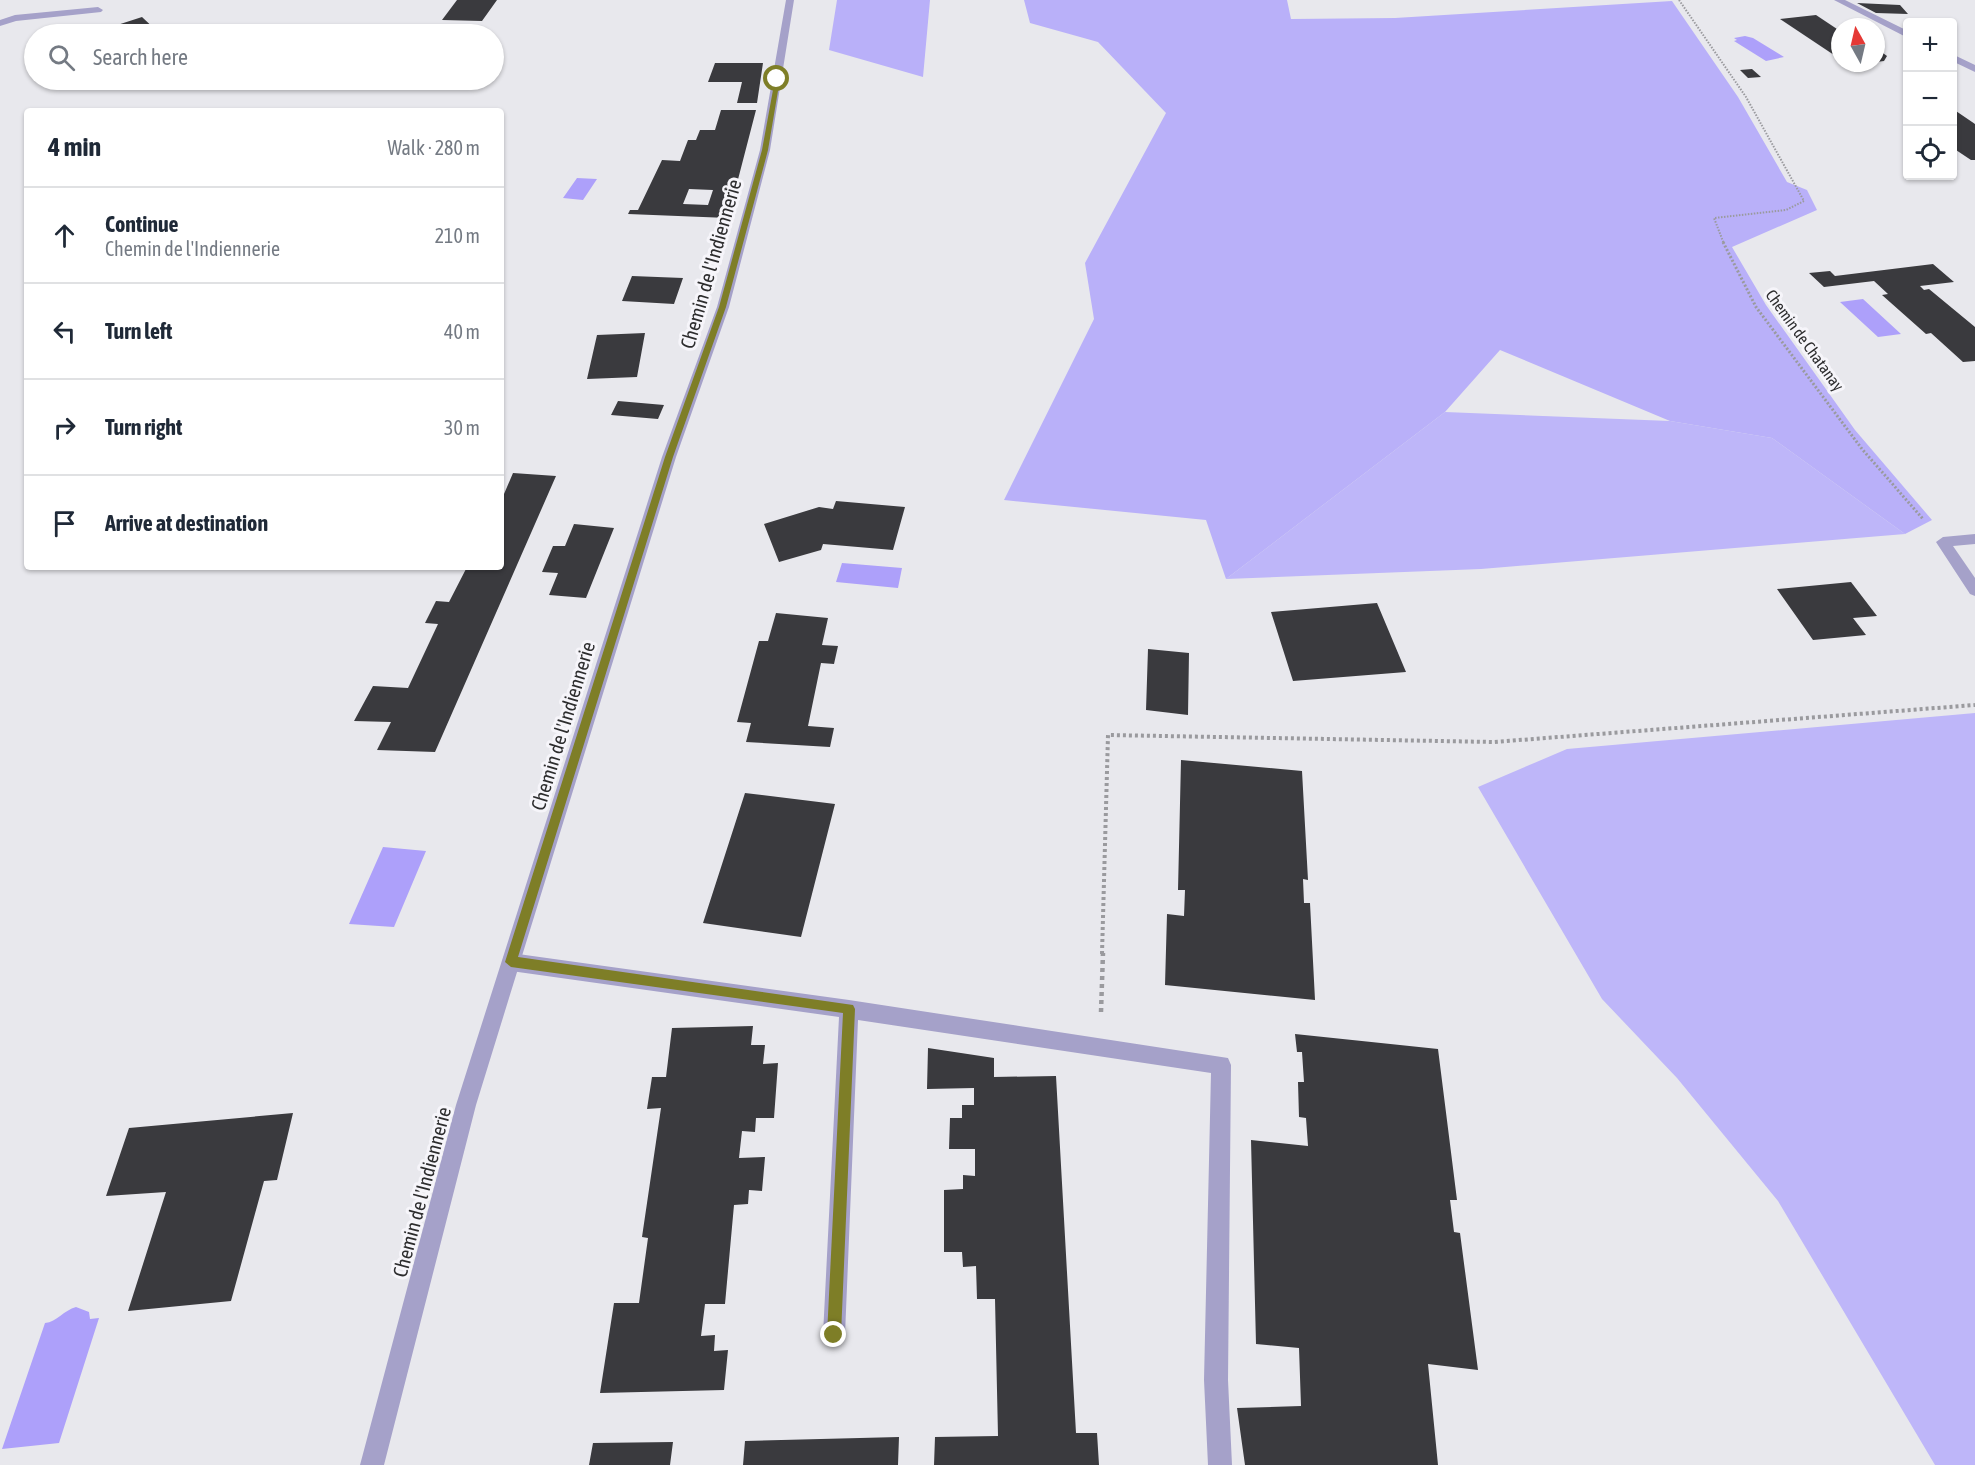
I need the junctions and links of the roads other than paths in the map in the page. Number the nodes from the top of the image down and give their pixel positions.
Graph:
1 (790, 0) edge
2 (1838, 0) edge
3 (98, 10) dead end
4 (0, 23) edge
5 (1903, 32) edge
6 (1957, 59) edge
7 (1975, 69) edge
8 (1975, 539) edge
9 (1975, 590) edge
10 (511, 962) junction
11 (849, 1009) junction
12 (834, 1335) dead end
13 (372, 1465) edge
14 (1220, 1465) edge

1 - 10 street, Chemin de l'Indiennerie
2 - 5 street
3 - 4 street
6 - 7 street
8 - 9 street
10 - 11 street
10 - 13 street, Chemin de l'Indiennerie
11 - 12 street
11 - 14 street

